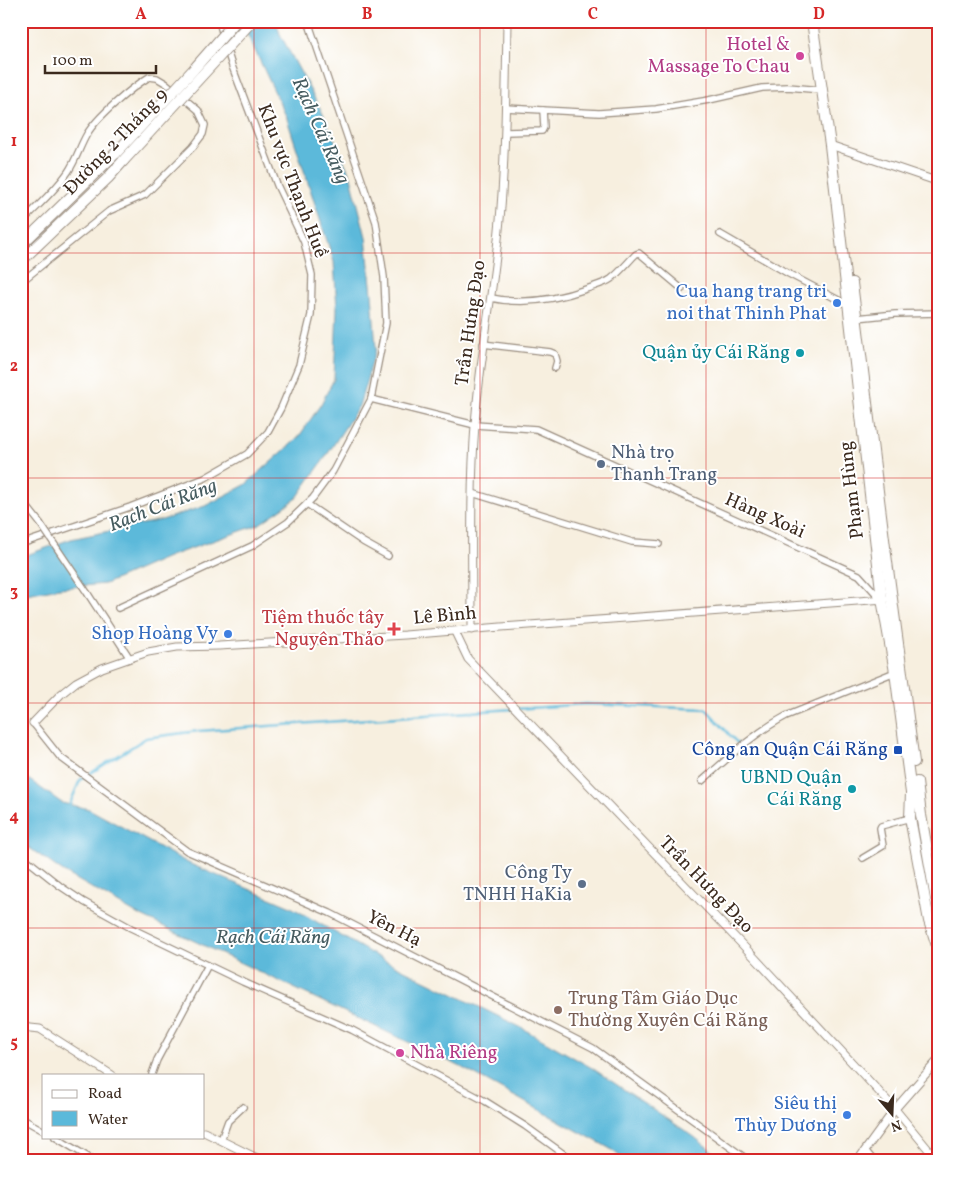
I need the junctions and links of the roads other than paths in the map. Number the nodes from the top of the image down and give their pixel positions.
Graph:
1 (219, 21) edge
2 (236, 21) edge
3 (252, 21) edge
4 (308, 21) edge
5 (507, 21) edge
6 (812, 21) edge
7 (816, 21) edge
8 (822, 90) junction
9 (506, 108) junction
10 (543, 110) junction
11 (506, 132) junction
12 (832, 146) junction
13 (120, 156) junction
14 (939, 182) edge
15 (21, 223) edge
16 (720, 234) dead end
17 (21, 245) edge
18 (21, 261) edge
19 (21, 282) edge
20 (682, 289) dead end
21 (490, 298) junction
22 (848, 305) junction
23 (939, 313) edge
24 (857, 318) junction
25 (855, 337) junction
26 (483, 344) junction
27 (556, 368) dead end
28 (371, 399) junction
29 (475, 425) junction
30 (472, 493) junction
31 (21, 499) edge
32 (307, 504) junction
33 (21, 544) edge
34 (659, 544) dead end
35 (388, 556) dead end
36 (887, 598) junction
37 (118, 608) dead end
38 (472, 630) junction
39 (455, 632) junction
40 (129, 657) junction
41 (895, 672) junction
42 (32, 723) joint
43 (702, 781) dead end
44 (921, 815) junction
45 (910, 818) junction
46 (21, 855) edge
47 (863, 858) dead end
48 (939, 916) edge
49 (939, 952) edge
50 (208, 965) junction
51 (24, 1028) edge
52 (21, 1037) edge
53 (939, 1059) edge
54 (110, 1074) edge
55 (152, 1074) edge
56 (243, 1107) dead end
57 (895, 1109) junction
58 (21, 1118) edge
59 (42, 1130) edge
60 (205, 1132) edge
61 (57, 1138) edge
62 (221, 1140) junction
63 (861, 1156) edge
64 (93, 1160) edge
65 (260, 1160) edge
66 (572, 1160) edge
67 (748, 1160) edge
68 (873, 1160) edge
69 (937, 1160) edge

1 - 33 street, Khu vực Thạnh Huề
2 - 13 highway, Đường 2 Tháng 9, bridge
3 - 13 highway, Đường 2 Tháng 9, bridge
4 - 28 street
5 - 9 street, Trần Hưng Đạo
6 - 8 highway, Phạm Hùng
7 - 12 highway, Phạm Hùng
8 - 10 street
8 - 12 highway, Phạm Hùng
9 - 10 street
9 - 11 street, Trần Hưng Đạo
10 - 11 street
11 - 21 street, Trần Hưng Đạo
12 - 14 street
12 - 22 highway, Phạm Hùng
12 - 24 highway, Phạm Hùng
13 - 17 highway, Đường 2 Tháng 9
13 - 18 highway, Đường 2 Tháng 9
15 - 19 street
16 - 22 street
20 - 21 street
21 - 26 street, Trần Hưng Đạo
22 - 25 highway, Phạm Hùng
23 - 24 street
24 - 25 highway, Phạm Hùng
25 - 36 highway, Phạm Hùng
26 - 27 street
26 - 29 street, Trần Hưng Đạo
28 - 29 street, Hàng Xoài
28 - 32 street
29 - 30 street, Trần Hưng Đạo
29 - 36 street, Hàng Xoài
30 - 34 street
30 - 38 street, Trần Hưng Đạo
31 - 40 street, bridge
32 - 35 street
32 - 37 street
36 - 38 street, Lê Bình
36 - 41 highway, Phạm Hùng
36 - 44 highway, Phạm Hùng
38 - 39 street, Lê Bình
39 - 40 street, Lê Bình
39 - 57 street, Trần Hưng Đạo
40 - 42 street, Lê Bình
41 - 43 street
41 - 45 highway, Phạm Hùng
42 - 67 street, Yên Hạ
44 - 45 highway
44 - 48 highway, Phạm Hùng
45 - 47 street
45 - 49 highway, Phạm Hùng
46 - 50 street
50 - 55 street
50 - 66 street
51 - 52 street
51 - 54 street
53 - 57 street
56 - 62 street
57 - 63 street
57 - 69 street, Trần Hưng Đạo
58 - 59 street
60 - 62 street
61 - 64 street
62 - 65 street
63 - 68 street

